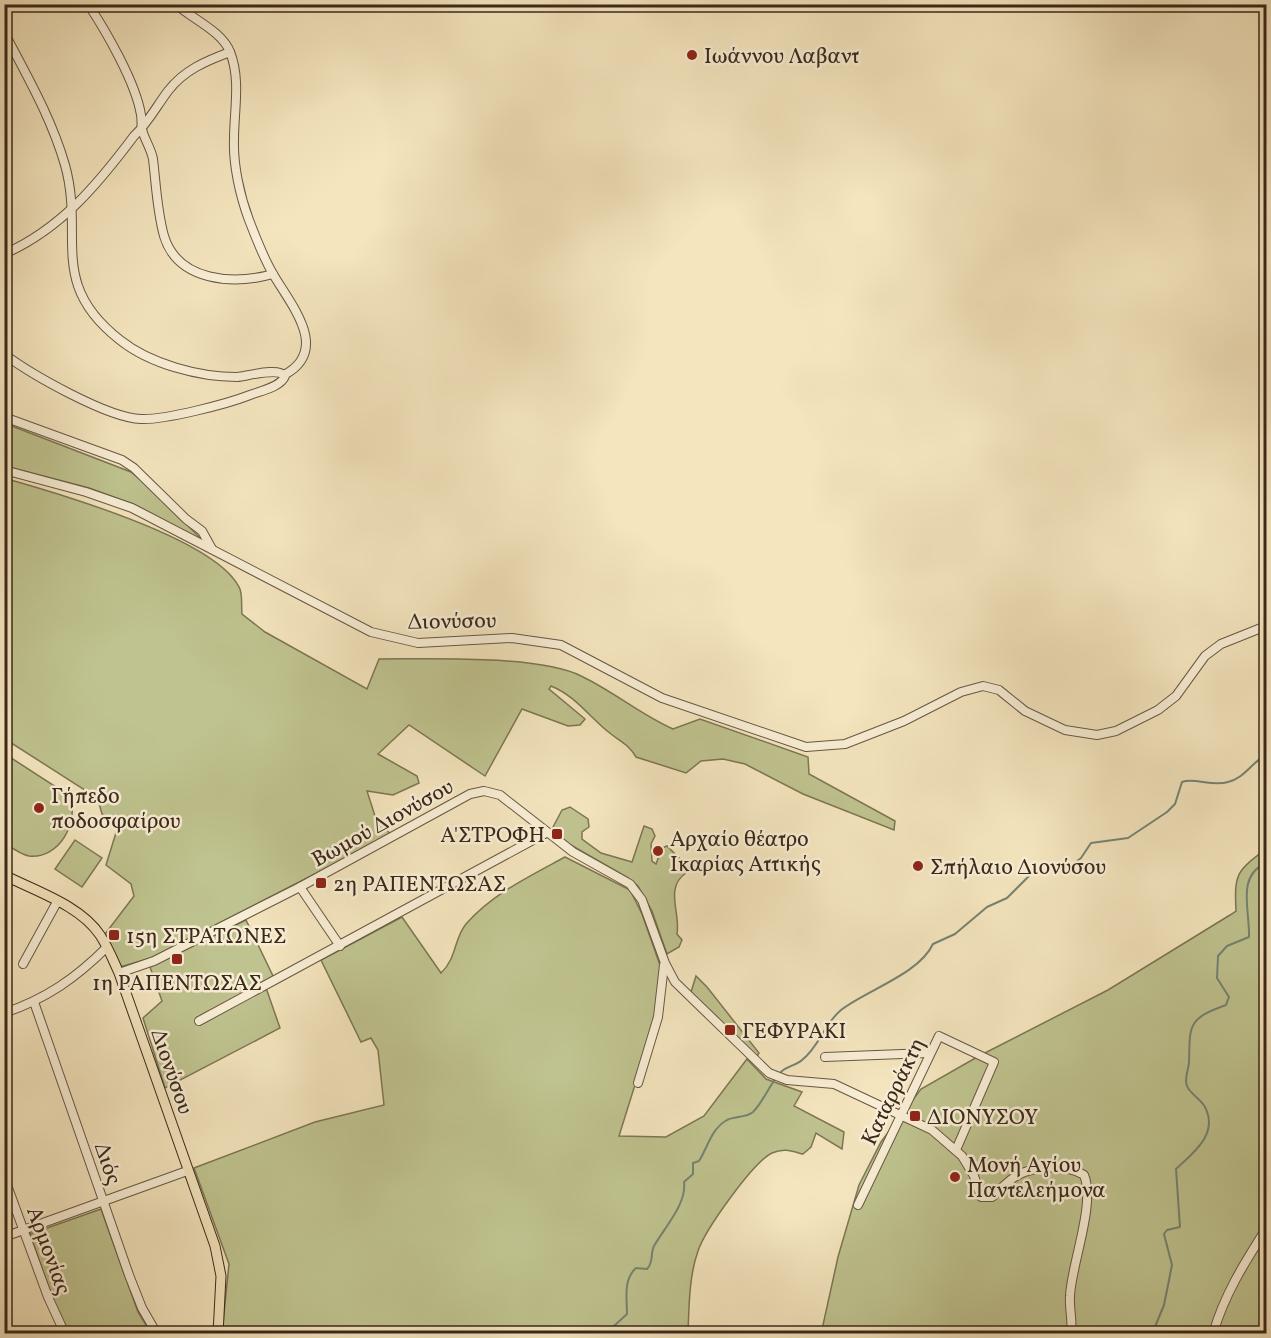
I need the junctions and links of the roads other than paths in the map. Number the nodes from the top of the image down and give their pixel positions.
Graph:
1 (88, 4) edge
2 (176, 4) edge
3 (4, 32) edge
4 (230, 52) junction
5 (142, 131) junction
6 (70, 212) junction
7 (4, 254) edge
8 (273, 273) junction
9 (4, 354) edge
10 (284, 375) junction
11 (4, 417) edge
12 (4, 470) edge
13 (212, 550) junction
14 (1266, 626) edge
15 (546, 833) junction
16 (4, 875) edge
17 (300, 887) junction
18 (57, 902) junction
19 (340, 946) junction
20 (107, 947) junction
21 (664, 963) junction
22 (23, 964) dead end
23 (119, 973) junction
24 (34, 1002) junction
25 (4, 1013) edge
26 (199, 1021) dead end
27 (928, 1053) junction
28 (825, 1058) dead end
29 (638, 1083) dead end
30 (900, 1115) junction
31 (956, 1150) junction
32 (187, 1171) junction
33 (4, 1177) edge
34 (104, 1202) junction
35 (858, 1205) dead end
36 (1266, 1229) edge
37 (23, 1230) junction
38 (4, 1237) edge
39 (65, 1334) edge
40 (157, 1334) edge
41 (218, 1334) edge
42 (1071, 1334) edge
43 (1213, 1334) edge

1 - 5 street
2 - 4 street
3 - 6 street
4 - 5 street
4 - 8 street
5 - 6 street
5 - 8 street
6 - 7 street
6 - 10 street
8 - 10 street
9 - 10 street
11 - 13 street
12 - 13 street, Διονύσου
13 - 14 street, Διονύσου
15 - 17 street, Βωμού Διονύσου
15 - 19 street
15 - 21 street, Βωμού Διονύσου
16 - 18 main road, Διονύσου
17 - 19 street
17 - 23 street, Βωμού Διονύσου
18 - 20 main road, Διονύσου
18 - 22 street
19 - 26 street
20 - 23 main road, Διονύσου
20 - 24 street
21 - 29 street
21 - 30 street, Βωμού Διονύσου
23 - 32 main road, Διονύσου
24 - 25 street
24 - 34 street, Διός
27 - 28 street
27 - 30 street, Καταρράκτη
27 - 31 street, Καταρράκτη
30 - 31 street
30 - 35 street, Καταρράκτη
31 - 42 street
32 - 34 street
32 - 41 main road, Διονύσου
33 - 37 street, Αρμονίας
34 - 37 street
34 - 40 street, Διός
36 - 43 street
37 - 38 street
37 - 39 street, Αρμονίας

